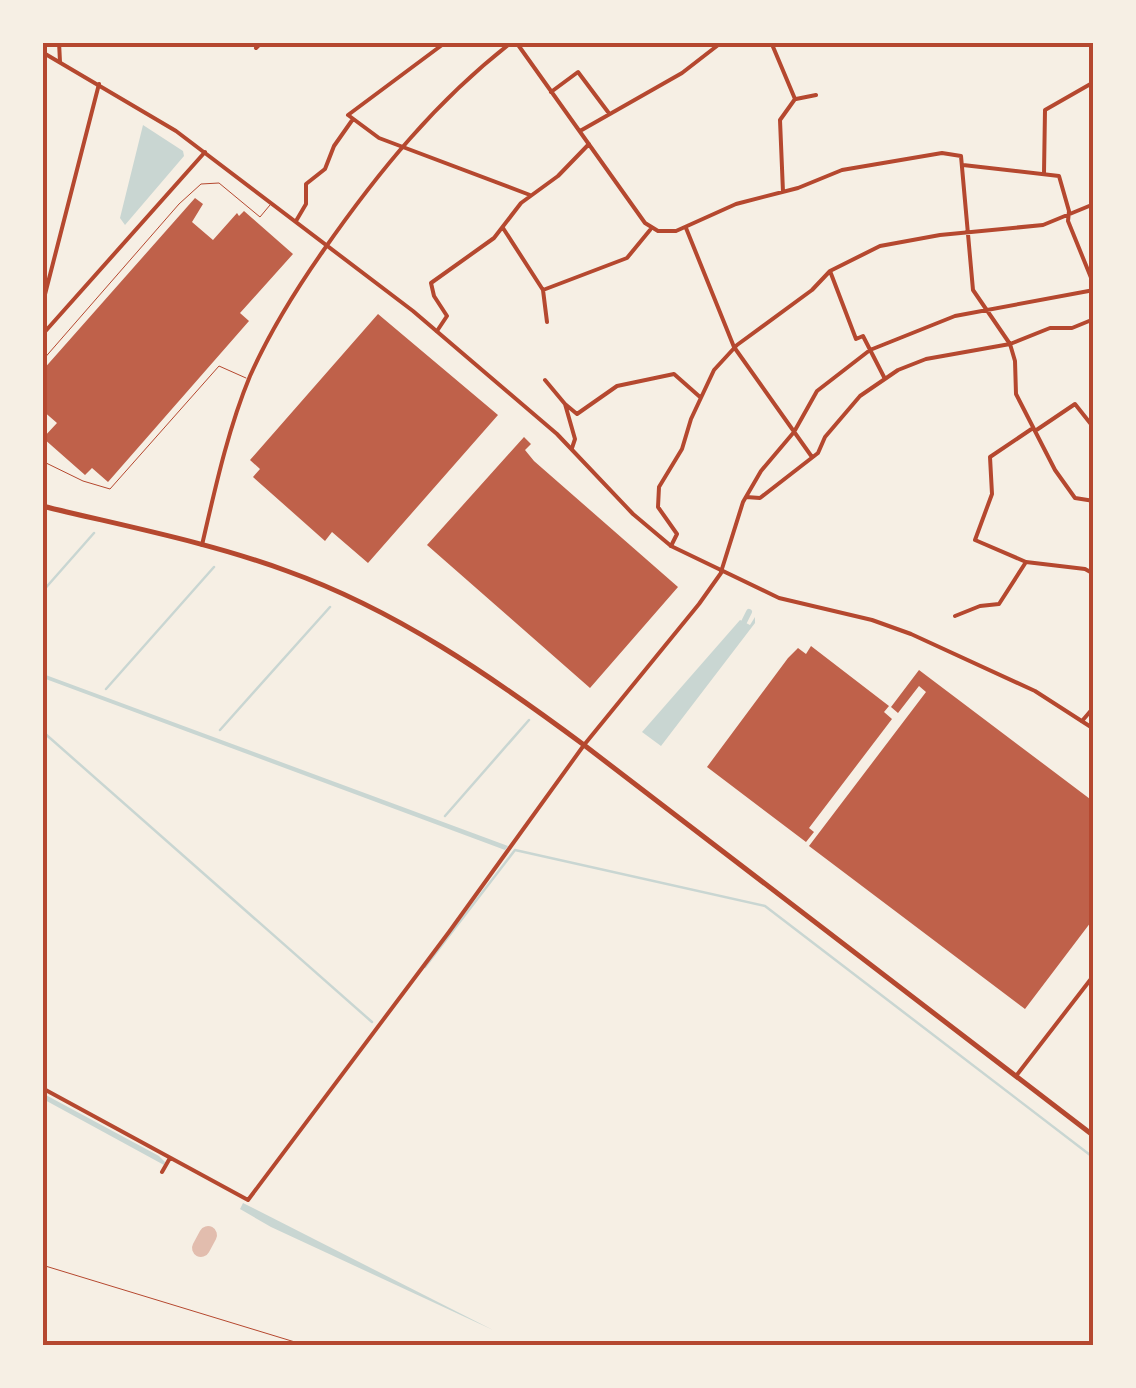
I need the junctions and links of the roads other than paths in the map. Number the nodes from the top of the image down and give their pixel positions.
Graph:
1 (58, 42) edge
2 (262, 42) edge
3 (446, 42) edge
4 (514, 42) edge
5 (722, 42) edge
6 (771, 42) edge
7 (256, 48) dead end
8 (42, 52) edge
9 (60, 62) junction
10 (1094, 82) edge
11 (99, 84) junction
12 (551, 92) junction
13 (816, 94) dead end
14 (795, 99) junction
15 (608, 112) junction
16 (354, 119) junction
17 (580, 131) junction
18 (589, 144) junction
19 (402, 146) junction
20 (206, 152) junction
21 (963, 164) junction
22 (230, 170) junction
23 (1044, 174) junction
24 (225, 175) dead end
25 (782, 192) junction
26 (530, 195) junction
27 (272, 203) junction
28 (1094, 204) edge
29 (1068, 216) junction
30 (296, 221) junction
31 (503, 228) junction
32 (686, 228) junction
33 (651, 229) junction
34 (966, 231) junction
35 (327, 245) junction
36 (830, 271) junction
37 (1094, 288) edge
38 (544, 290) junction
39 (42, 306) edge
40 (986, 310) junction
41 (1094, 319) edge
42 (547, 322) dead end
43 (437, 331) junction
44 (42, 335) edge
45 (1010, 344) junction
46 (734, 347) junction
47 (870, 350) junction
48 (42, 360) edge
49 (885, 378) junction
50 (249, 380) junction
51 (545, 380) dead end
52 (701, 398) junction
53 (565, 404) junction
54 (1094, 428) edge
55 (1034, 430) junction
56 (794, 432) junction
57 (572, 448) junction
58 (812, 457) junction
59 (42, 461) edge
60 (746, 496) junction
61 (1094, 502) edge
62 (42, 506) edge
63 (202, 545) junction
64 (671, 546) junction
65 (1026, 562) junction
66 (721, 572) junction
67 (1094, 574) edge
68 (955, 616) dead end
69 (1092, 708) edge
70 (1082, 721) junction
71 (1094, 730) edge
72 (584, 745) junction
73 (1094, 974) edge
74 (1016, 1076) junction
75 (42, 1088) edge
76 (1094, 1136) edge
77 (169, 1160) junction
78 (163, 1170) dead end

1 - 9 street
2 - 7 street
3 - 16 street
4 - 12 street
4 - 19 street
5 - 15 street
6 - 14 street
8 - 9 street
9 - 11 street
10 - 23 street
11 - 20 street
11 - 39 street
12 - 15 street
12 - 17 street
13 - 14 street
14 - 25 street
15 - 17 street
16 - 19 street
16 - 30 street
17 - 18 street
18 - 26 street
18 - 33 street
19 - 26 street
19 - 35 street
20 - 22 street
20 - 44 street
21 - 23 street
21 - 25 street
21 - 34 street
22 - 24 lane
22 - 27 street
23 - 29 street
25 - 32 street
26 - 31 street
27 - 30 street
27 - 48 lane
28 - 29 street
29 - 34 street
29 - 37 street
30 - 35 street
31 - 38 street
31 - 43 street
32 - 33 street
32 - 46 street
33 - 38 street
34 - 36 street
34 - 40 street
35 - 43 street
35 - 50 street
36 - 46 street
36 - 47 street
37 - 40 street
38 - 42 street
40 - 45 street
40 - 47 street
41 - 45 street
43 - 57 street
45 - 49 street
45 - 55 street
46 - 52 street
46 - 56 street
47 - 49 street
47 - 56 street
49 - 58 street
50 - 59 lane
50 - 63 street
51 - 53 street
52 - 53 street
52 - 64 street
53 - 57 street
54 - 55 street
55 - 61 street
55 - 65 street
56 - 58 street
56 - 60 street
57 - 64 street
58 - 60 street
60 - 66 street
62 - 63 main road
63 - 72 main road
64 - 66 street
65 - 67 street
65 - 68 street
66 - 70 street
66 - 72 street
69 - 70 street
70 - 71 street
72 - 74 main road
72 - 77 street
73 - 74 street
74 - 76 main road
75 - 77 street
77 - 78 street

